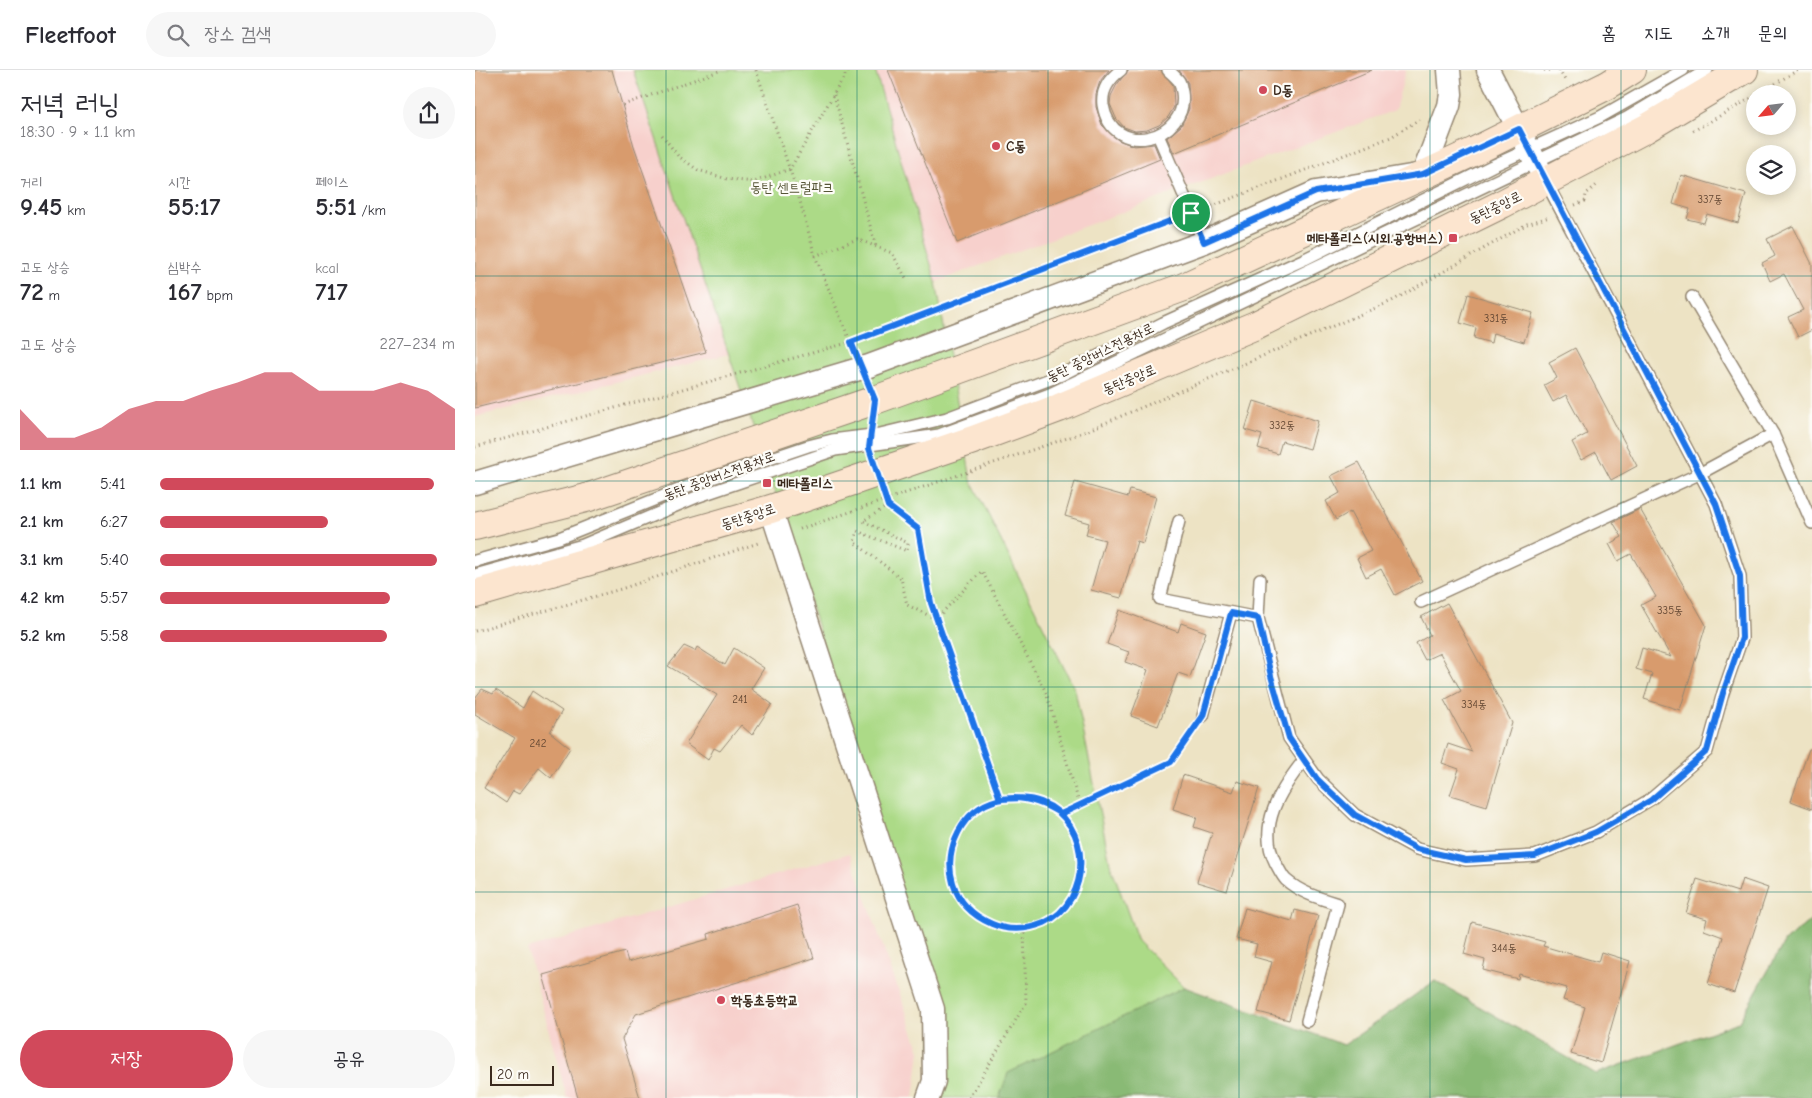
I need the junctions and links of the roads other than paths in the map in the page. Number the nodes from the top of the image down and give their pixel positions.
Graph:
1 (1121, 70) edge
2 (1168, 70) edge
3 (1449, 70) edge
4 (1488, 70) edge
5 (1632, 70) edge
6 (1683, 70) edge
7 (1707, 70) edge
8 (1744, 70) edge
9 (1158, 136) junction
10 (1533, 156) junction
11 (1423, 174) junction
12 (1204, 242) junction
13 (1692, 297) dead end
14 (1773, 434) junction
15 (1699, 474) junction
16 (475, 483) edge
17 (771, 509) junction
18 (1179, 520) dead end
19 (1812, 523) edge
20 (475, 526) edge
21 (475, 561) edge
22 (475, 575) edge
23 (1260, 578) dead end
24 (475, 594) edge
25 (1421, 602) dead end
26 (1231, 613) junction
27 (1258, 618) junction
28 (1203, 716) road end
29 (1304, 760) junction
30 (1307, 1021) dead end
31 (928, 1098) edge

1 - 9 lane
2 - 9 lane
3 - 11 street
4 - 10 street
5 - 10 street, 동탄중앙로
6 - 10 lane, 동탄 중앙버스전용차로
7 - 10 lane, 동탄 중앙버스전용차로
8 - 10 street, 동탄중앙로
9 - 12 lane
10 - 11 street, 동탄중앙로
10 - 15 lane
10 - 17 street, 동탄중앙로
10 - 21 lane, 동탄 중앙버스전용차로
10 - 22 lane, 동탄 중앙버스전용차로
11 - 12 street, 동탄중앙로
11 - 20 street, 동탄중앙로
12 - 16 street, 동탄중앙로
13 - 14 lane
14 - 15 lane
14 - 19 lane
15 - 25 lane
15 - 29 lane
17 - 24 street, 동탄중앙로
17 - 31 street
18 - 26 lane
23 - 27 lane
26 - 27 lane
26 - 28 lane
27 - 29 lane
29 - 30 lane

